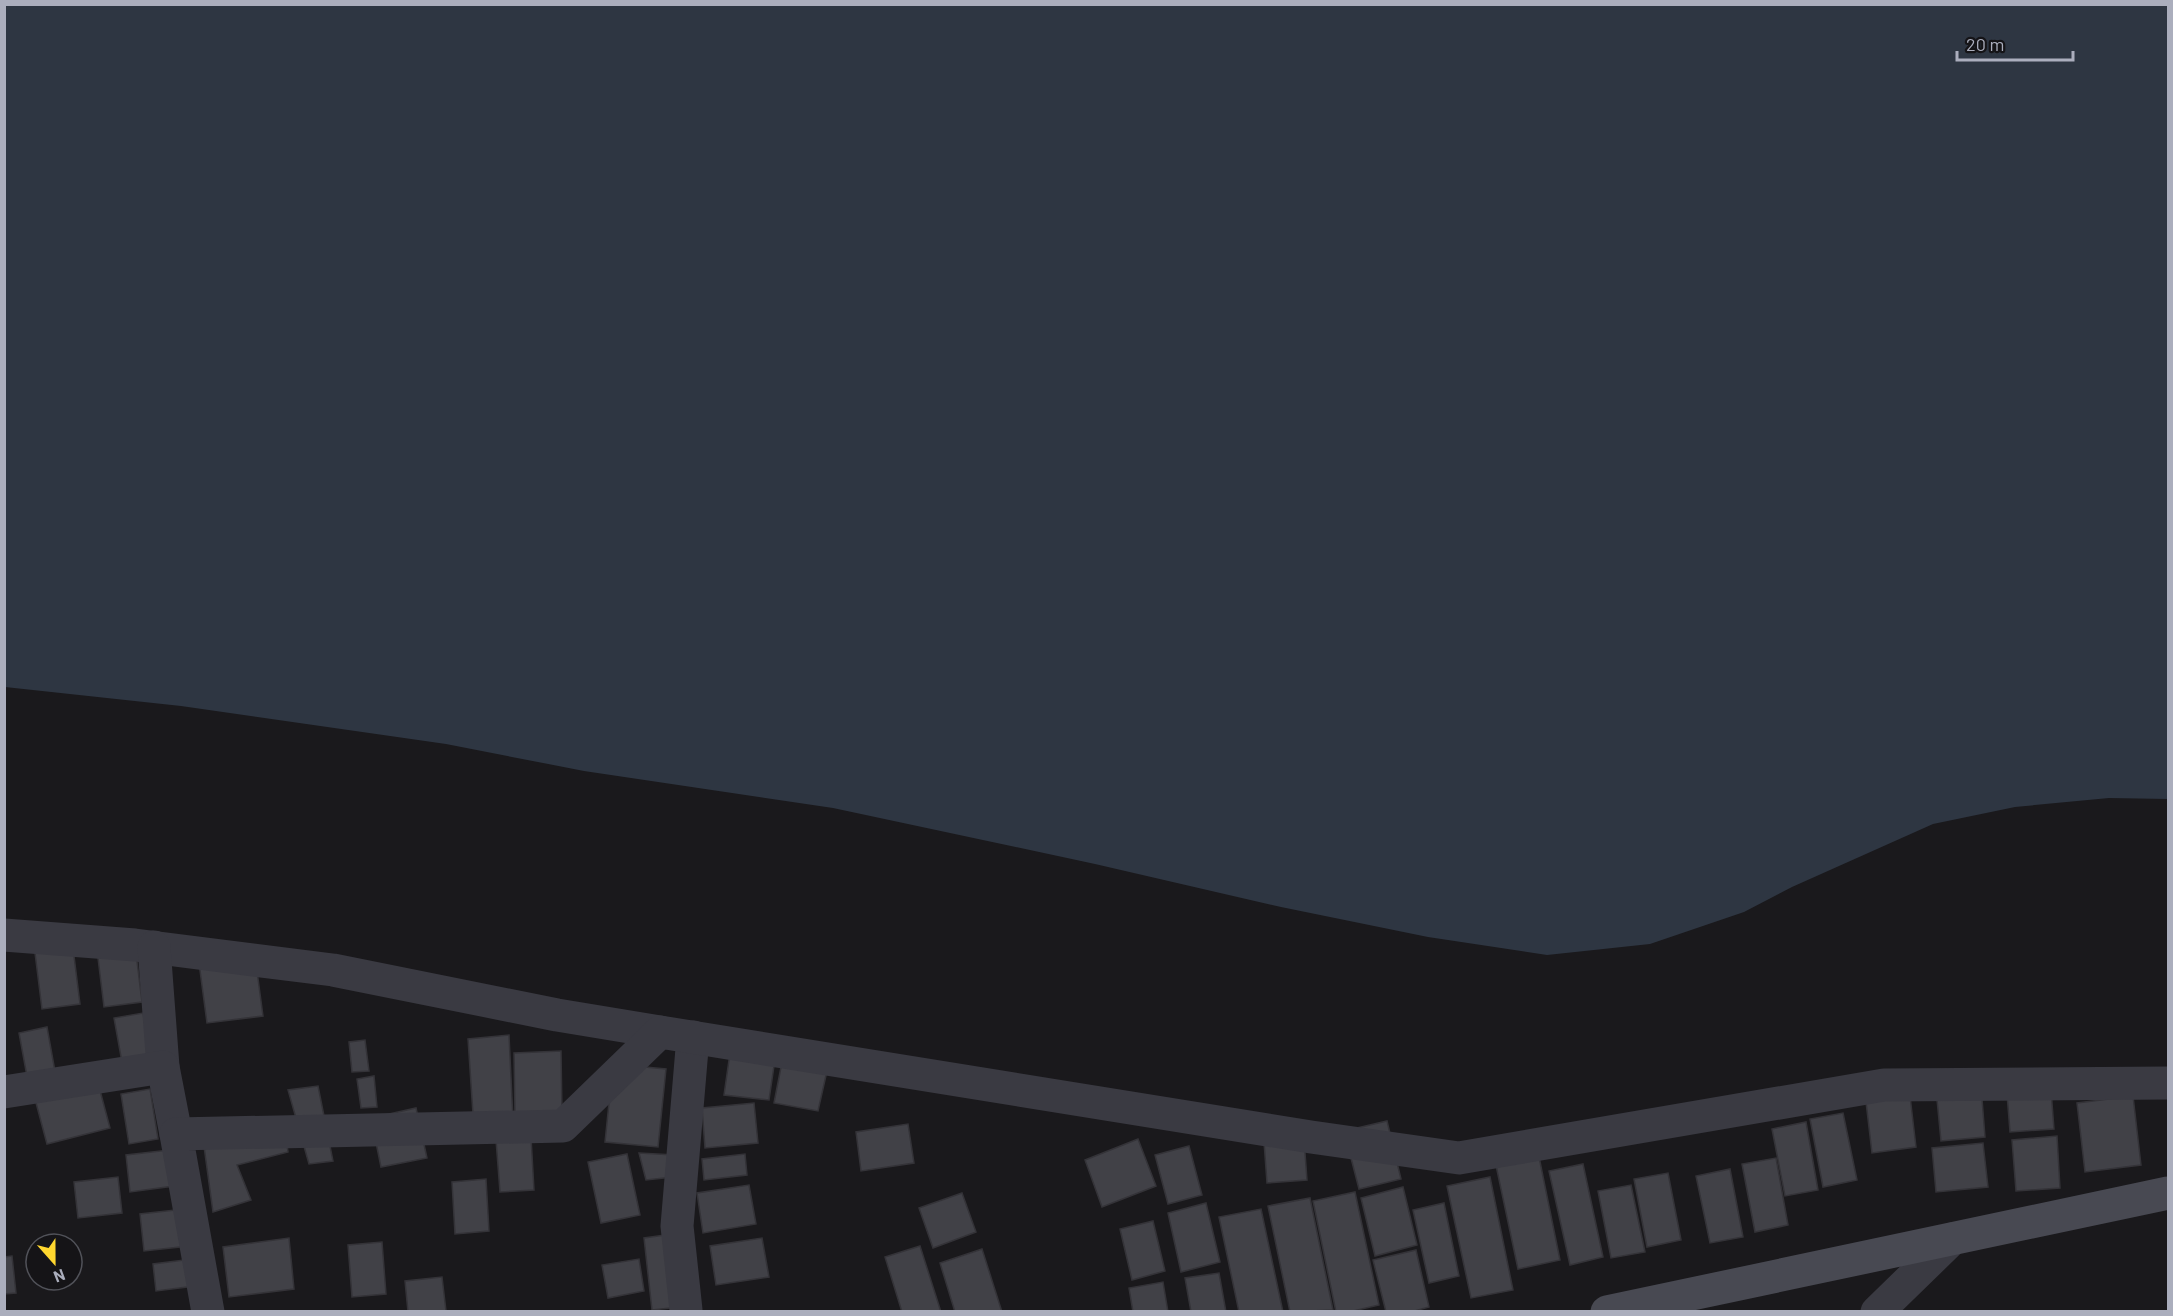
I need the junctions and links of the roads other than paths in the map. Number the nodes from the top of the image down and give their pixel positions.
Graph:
1 (4, 935) edge
2 (154, 947) junction
3 (660, 1032) junction
4 (693, 1037) junction
5 (164, 1066) junction
6 (2169, 1083) edge
7 (4, 1092) edge
8 (176, 1134) junction
9 (2169, 1193) edge
10 (1952, 1239) junction
11 (686, 1310) dead end
12 (208, 1311) edge
13 (1606, 1311) edge
14 (1877, 1311) edge

1 - 2 street
2 - 3 street
2 - 5 street
3 - 4 street
3 - 8 street
4 - 6 street
4 - 11 street
5 - 7 street
5 - 8 street
8 - 12 street
9 - 10 street
10 - 13 street
10 - 14 street

